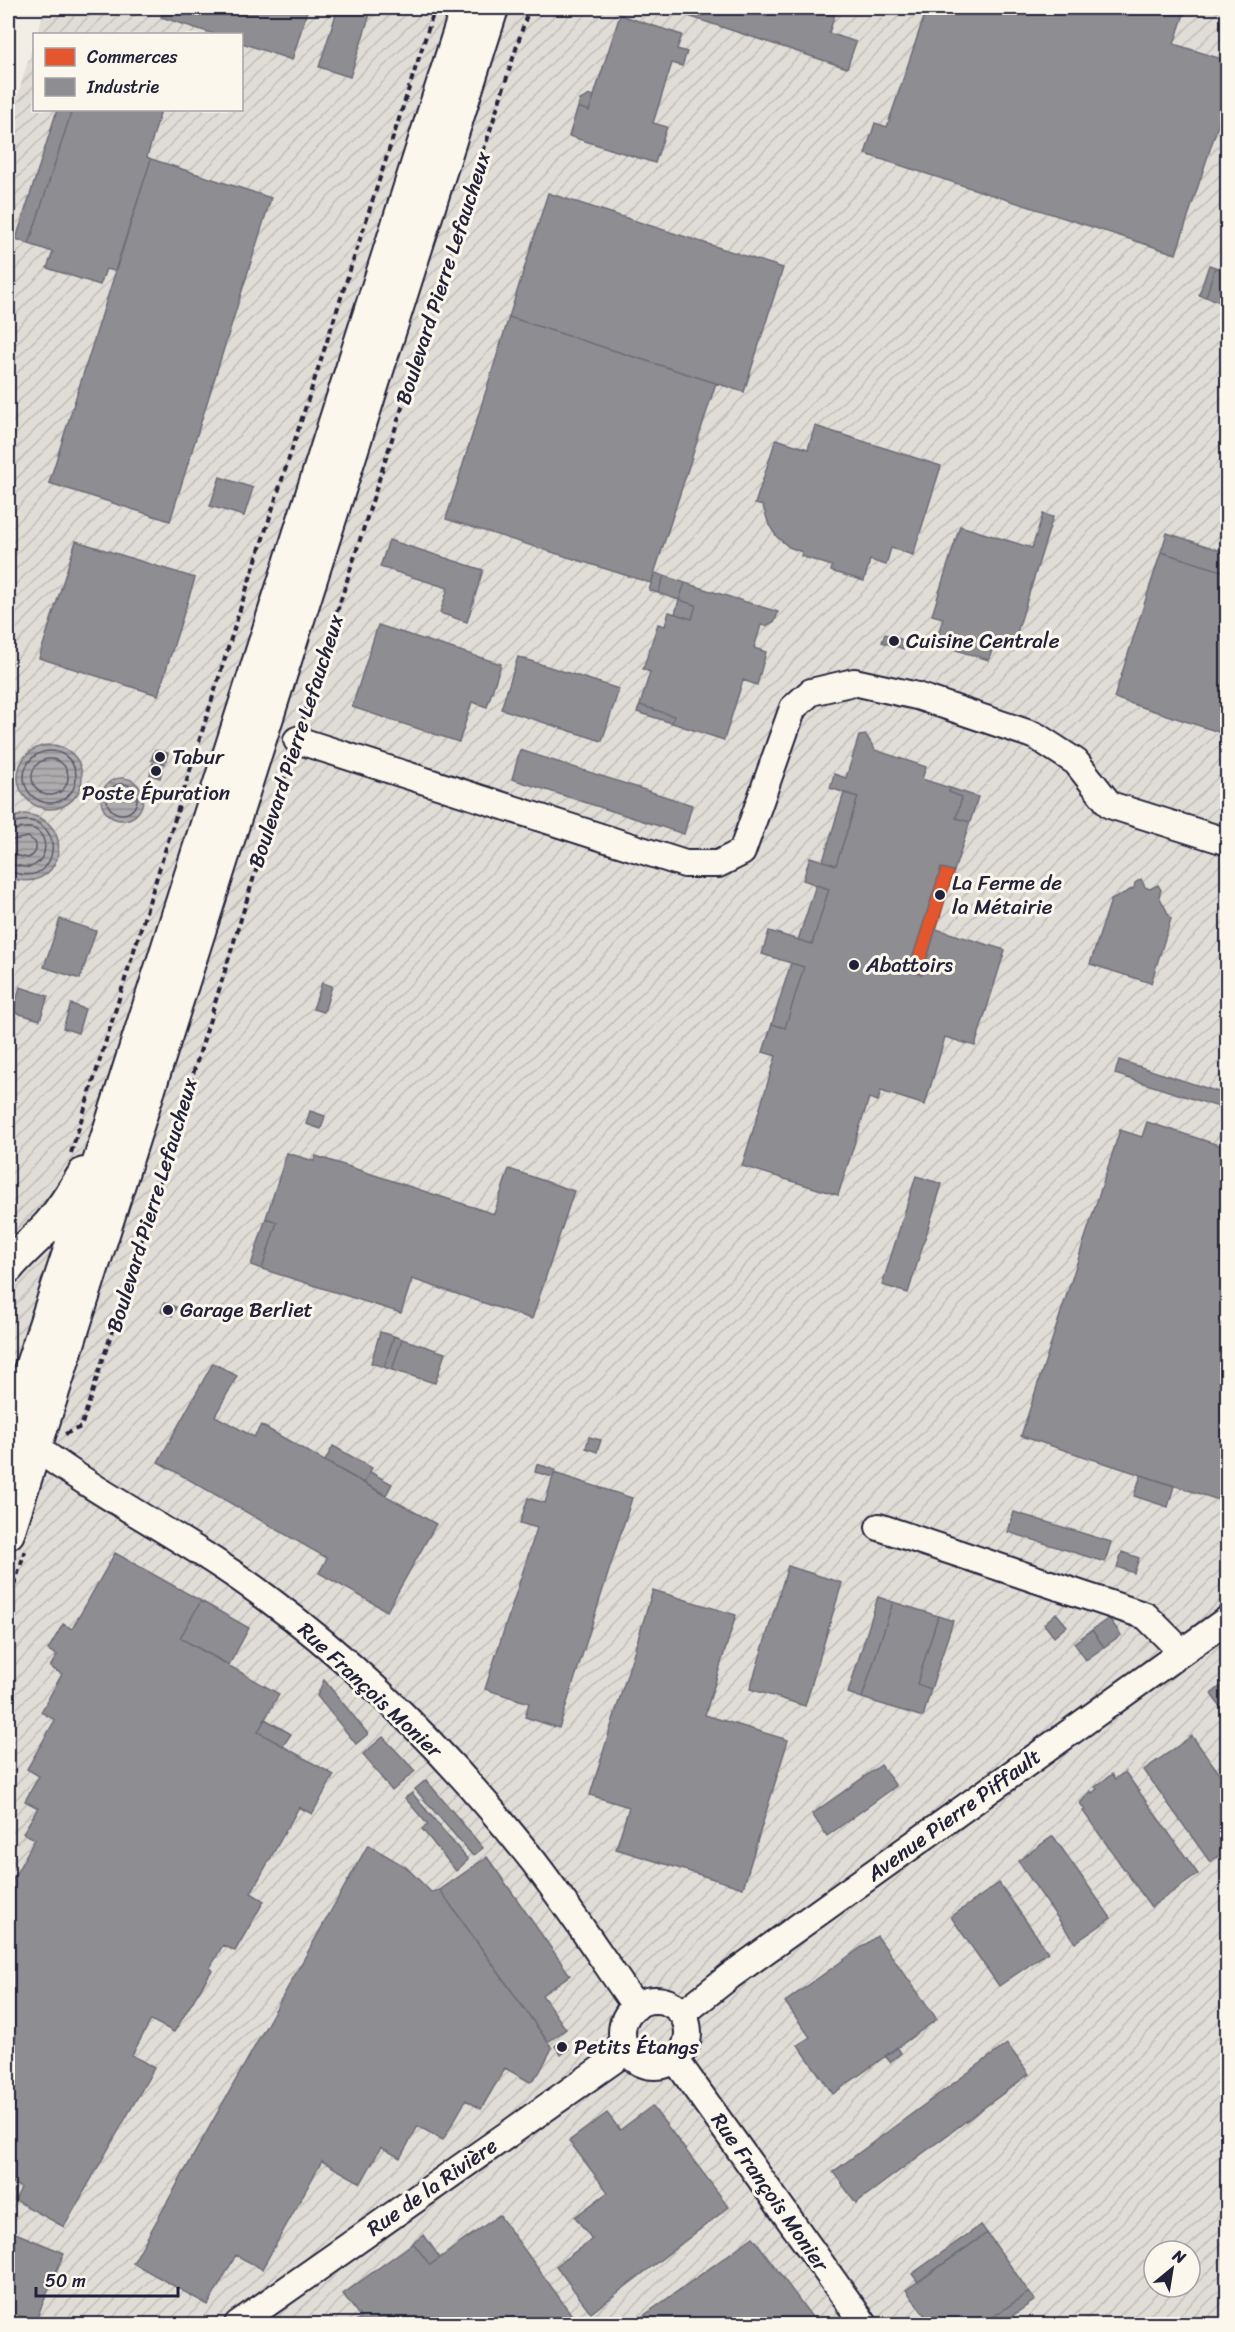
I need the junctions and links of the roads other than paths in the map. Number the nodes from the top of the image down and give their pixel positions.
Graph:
1 (467, 8) edge
2 (492, 8) edge
3 (297, 741) road end
4 (1227, 842) edge
5 (108, 1136) junction
6 (8, 1267) edge
7 (17, 1441) edge
8 (879, 1527) dead end
9 (17, 1541) edge
10 (1227, 1619) edge
11 (1182, 1653) junction
12 (636, 2007) junction
13 (682, 2014) junction
14 (628, 2050) junction
15 (675, 2059) junction
16 (238, 2325) edge
17 (864, 2325) edge

1 - 5 main road, Boulevard Pierre Lefaucheux
2 - 7 main road, Boulevard Pierre Lefaucheux
3 - 4 street
5 - 6 main road
5 - 7 main road, Boulevard Pierre Lefaucheux
7 - 9 main road, Boulevard Pierre Lefaucheux
7 - 12 street, Rue François Monier
8 - 11 street
10 - 11 street, Avenue Pierre Piffault
11 - 13 street, Avenue Pierre Piffault
12 - 13 street
12 - 14 street
13 - 15 street
14 - 15 street
14 - 16 street, Rue de la Rivière
15 - 17 street, Rue François Monier

